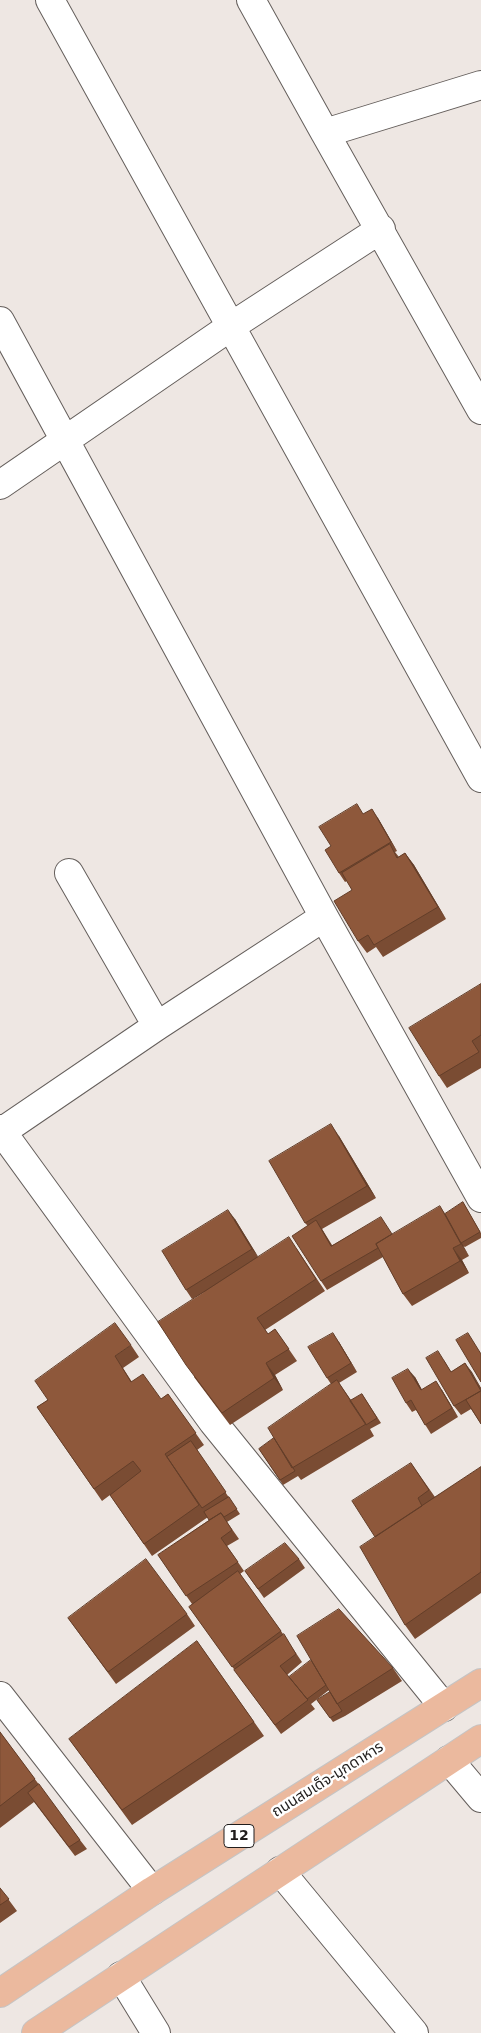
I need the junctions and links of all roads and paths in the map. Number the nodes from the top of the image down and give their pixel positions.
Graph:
1 (50, 0) edge
2 (251, 0) edge
3 (481, 85) edge
4 (326, 133) junction
5 (381, 229) junction
6 (0, 321) edge
7 (230, 327) junction
8 (481, 410) edge
9 (66, 440) junction
10 (0, 485) edge
11 (481, 778) edge
12 (69, 873) dead end
13 (324, 917) junction
14 (157, 1026) junction
15 (1, 1131) edge
16 (481, 1198) edge
17 (481, 1683) edge
18 (0, 1696) edge
19 (444, 1707) junction
20 (481, 1739) edge
21 (449, 1760) junction
22 (481, 1798) edge
23 (280, 1871) junction
24 (152, 1891) junction
25 (121, 1976) junction
26 (0, 1993) edge
27 (36, 2033) edge
28 (156, 2033) edge
29 (414, 2033) edge

1 - 7 street
2 - 4 street
3 - 4 street
4 - 5 street
5 - 7 street
5 - 8 street
6 - 9 street
7 - 9 street
7 - 11 street
9 - 10 street
9 - 13 street
12 - 14 street
13 - 14 street
13 - 16 street
14 - 15 street
15 - 19 street
17 - 19 main road, ถนนสมเด็จ-มุกดาหาร / 12
18 - 24 street
19 - 24 main road, ถนนสมเด็จ-มุกดาหาร / 12
20 - 21 main road
21 - 22 street
21 - 23 main road
23 - 25 main road
23 - 29 street
24 - 26 main road, ถนนสมเด็จ-มุกดาหาร / 12
25 - 27 main road
25 - 28 street

